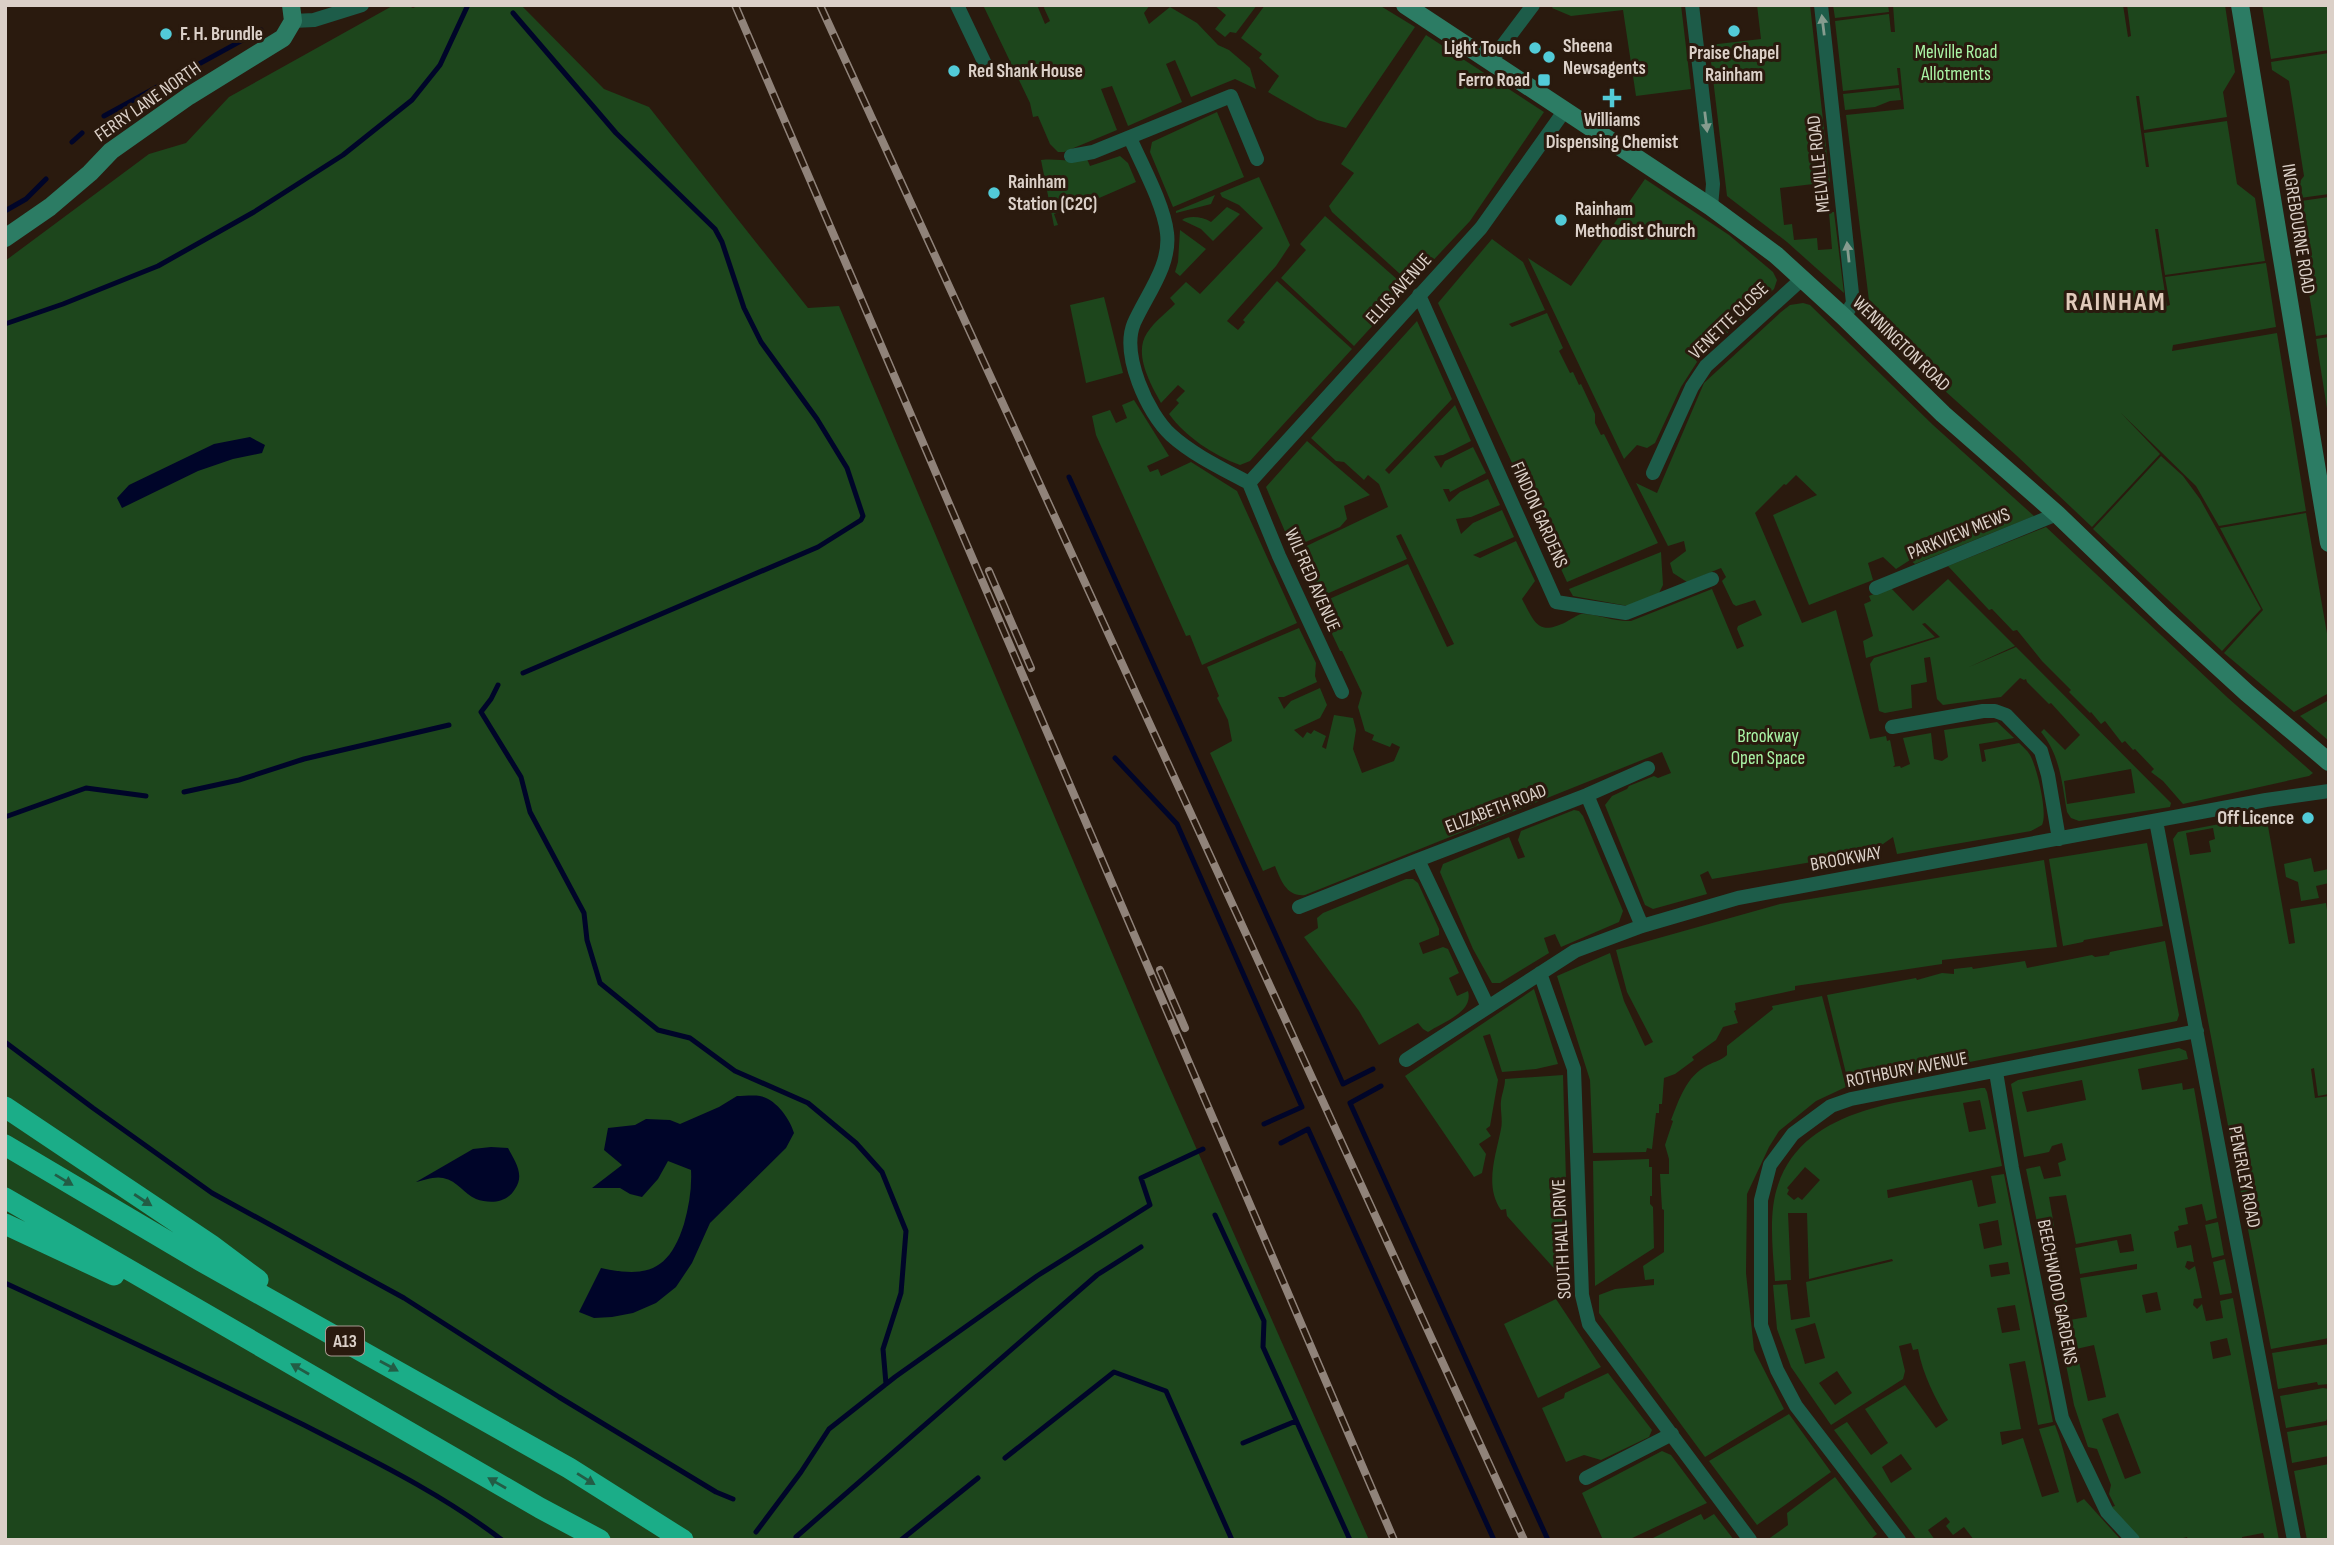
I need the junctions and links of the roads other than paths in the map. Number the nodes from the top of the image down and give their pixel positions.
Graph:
1 (362, 5) edge
2 (957, 5) edge
3 (1405, 5) edge
4 (1533, 5) edge
5 (1692, 5) edge
6 (1821, 5) edge
7 (2241, 5) edge
8 (292, 13) edge
9 (1491, 61) junction
10 (987, 68) dead end
11 (1565, 110) junction
12 (1130, 138) junction
13 (1071, 156) dead end
14 (1257, 159) dead end
15 (1712, 207) junction
16 (5, 238) edge
17 (1803, 278) junction
18 (1419, 295) junction
19 (1844, 317) junction
20 (1653, 473) dead end
21 (1249, 483) junction
22 (2057, 514) junction
23 (2329, 543) edge
24 (1712, 579) dead end
25 (1876, 588) dead end
26 (1342, 692) dead end
27 (1892, 727) dead end
28 (2329, 762) edge
29 (1648, 768) dead end
30 (2329, 791) edge
31 (1587, 795) junction
32 (2156, 821) junction
33 (2059, 839) junction
34 (1419, 860) junction
35 (1299, 907) dead end
36 (1642, 926) junction
37 (1540, 973) junction
38 (1488, 1007) junction
39 (2197, 1031) junction
40 (1406, 1060) dead end
41 (1996, 1072) junction
42 (5, 1107) edge
43 (5, 1145) edge
44 (5, 1198) edge
45 (5, 1224) edge
46 (323, 1329) junction
47 (239, 1334) junction
48 (1672, 1434) junction
49 (1586, 1478) dead end
50 (600, 1540) edge
51 (683, 1540) edge
52 (1750, 1540) edge
53 (1899, 1540) edge
54 (2133, 1540) edge
55 (2294, 1540) edge

1 - 8 street, FERRY LANE NORTH
2 - 10 street
3 - 9 main road, WENNINGTON ROAD
4 - 9 street
5 -> 15 street
19 -> 6 street, MELVILLE ROAD
7 - 23 main road, INGREBOURNE ROAD
8 - 16 main road, FERRY LANE NORTH
9 - 11 main road, WENNINGTON ROAD
11 - 15 main road, WENNINGTON ROAD
11 - 18 street, ELLIS AVENUE
12 - 13 street
12 - 14 street
12 - 21 street
15 - 17 main road, WENNINGTON ROAD
17 - 19 main road, WENNINGTON ROAD
17 - 20 street, VENETTE CLOSE
18 - 21 street, ELLIS AVENUE
18 - 24 street, FINDON GARDENS
19 - 22 main road, WENNINGTON ROAD
21 - 26 street, WILFRED AVENUE
22 - 25 street, PARKVIEW MEWS
22 - 28 main road, WENNINGTON ROAD
27 - 33 street
29 - 31 street, ELIZABETH ROAD
30 - 32 street, BROOKWAY
31 - 34 street, ELIZABETH ROAD
31 - 36 street
32 - 33 street, BROOKWAY
32 - 39 street, PENERLEY ROAD
33 - 36 street, BROOKWAY
34 - 35 street, ELIZABETH ROAD
34 - 38 street
36 - 37 street, BROOKWAY
37 - 38 street, BROOKWAY
37 - 48 street, SOUTH HALL DRIVE
38 - 40 street, BROOKWAY
39 - 41 street, ROTHBURY AVENUE
39 - 55 street, PENERLEY ROAD
41 - 53 street, ROTHBURY AVENUE
41 - 54 street, BEECHWOOD GARDENS
42 -> 46 highway, A13
43 -> 46 highway, A13
44 - 47 highway, A13
45 - 47 highway, A13
46 -> 51 highway, A13
50 -> 47 highway, A13
48 - 49 street
48 - 52 street, SOUTH HALL DRIVE

